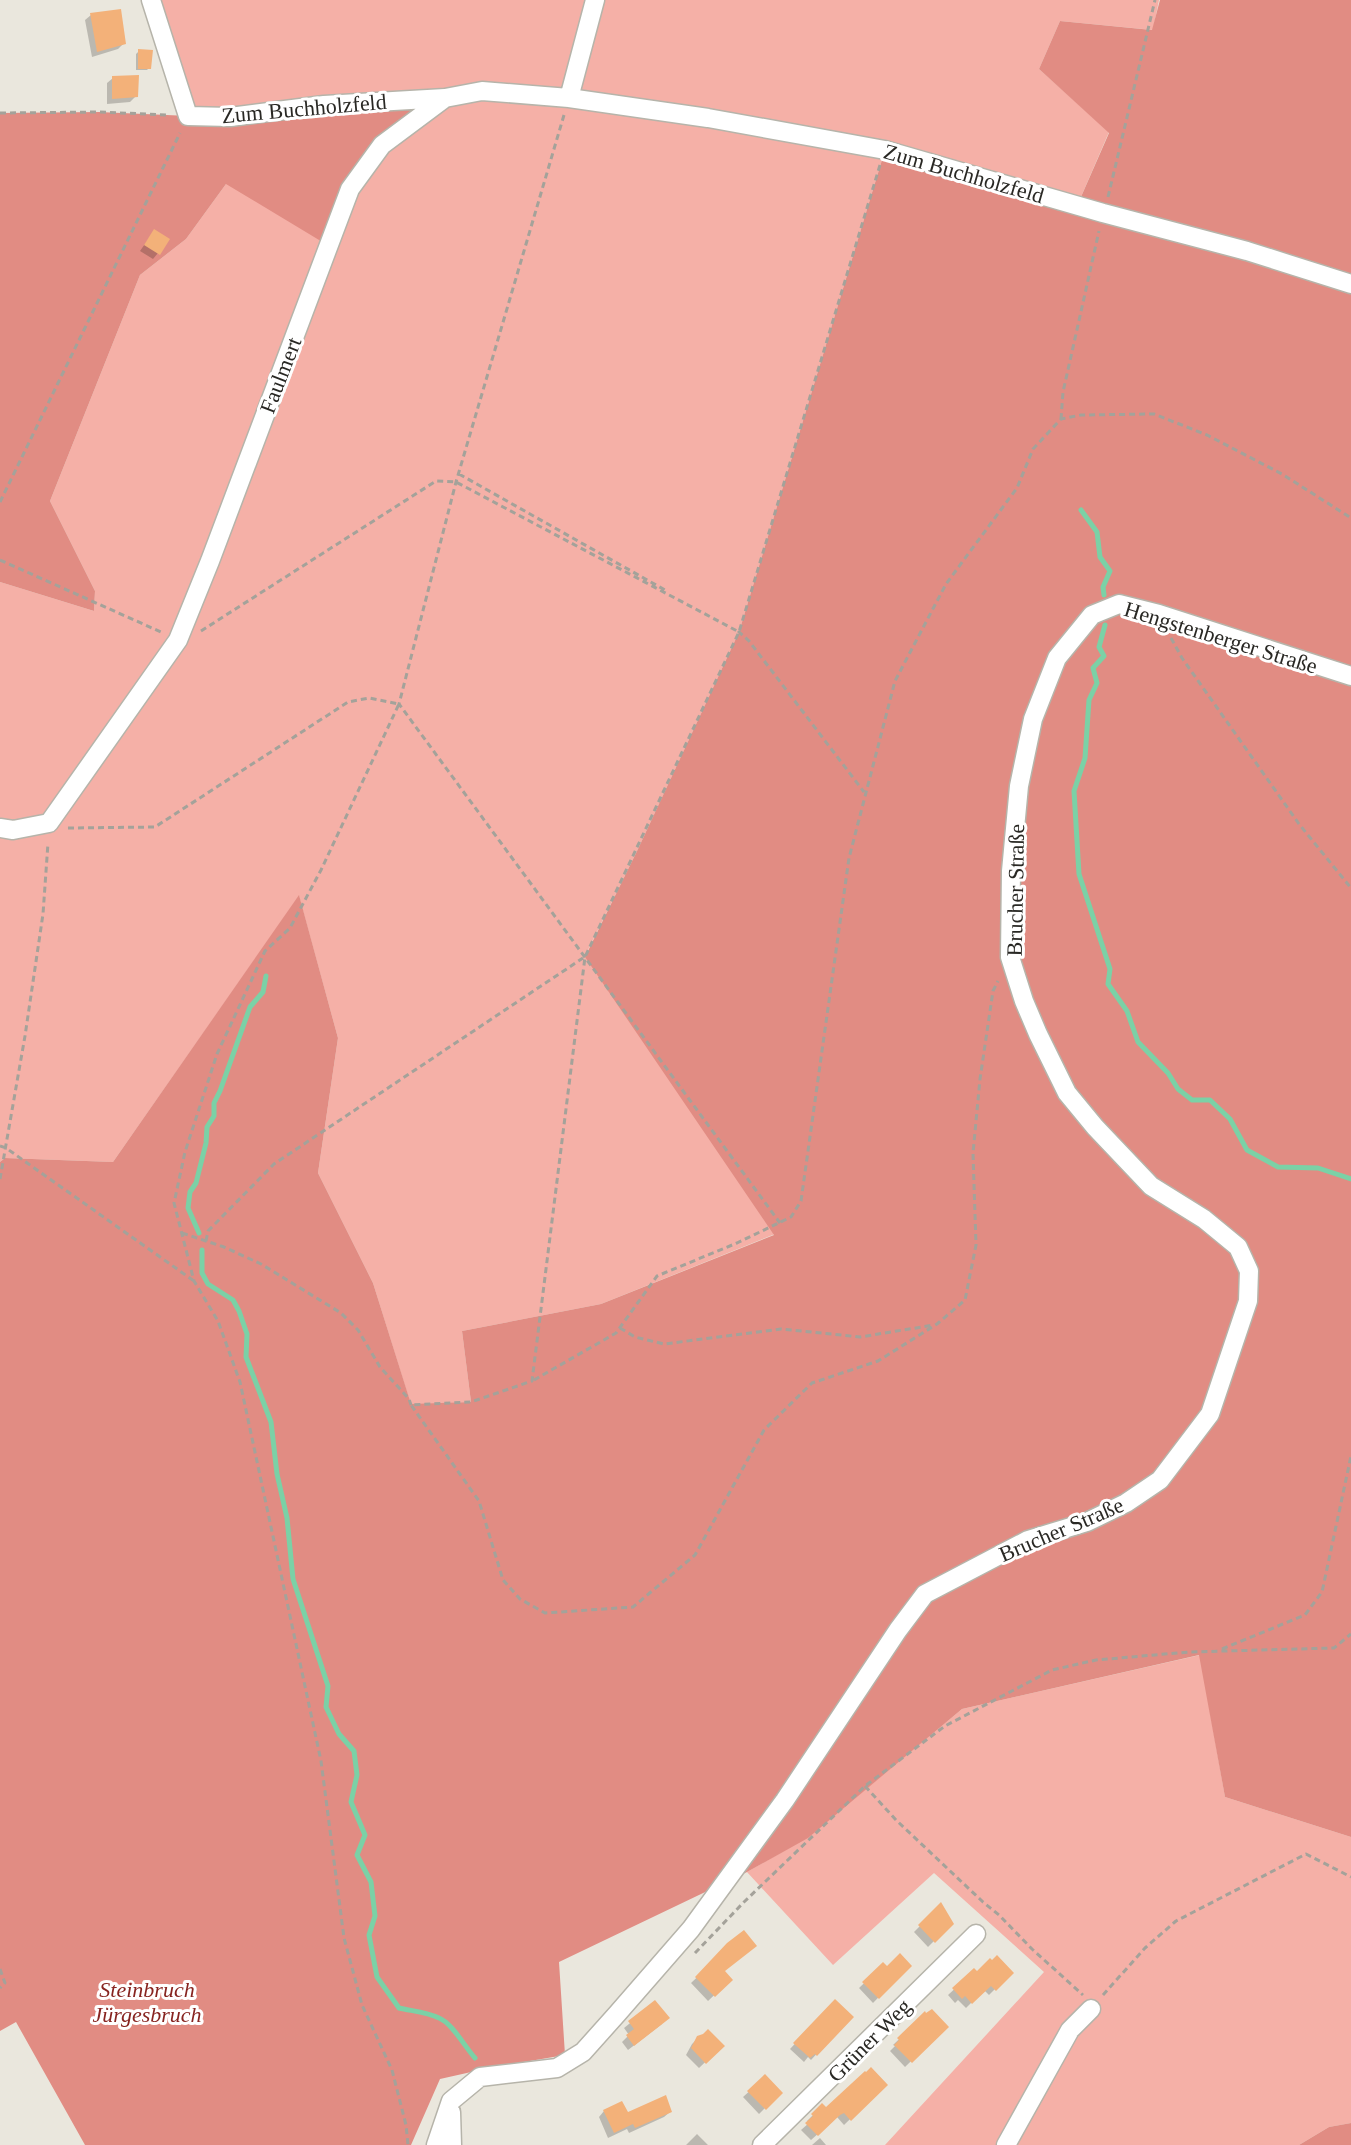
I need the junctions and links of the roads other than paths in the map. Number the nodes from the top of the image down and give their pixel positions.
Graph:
1 (151, 0) edge
2 (595, 0) edge
3 (445, 98) junction
4 (569, 98) junction
5 (1351, 284) edge
6 (1092, 615) joint
7 (1351, 676) edge
8 (0, 828) edge
9 (976, 1934) dead end
10 (1091, 2009) road end
11 (451, 2101) junction
12 (436, 2145) edge
13 (452, 2145) edge
14 (762, 2145) edge
15 (1006, 2145) edge

1 - 3 street, Zum Buchholzfeld
2 - 4 street
3 - 4 street, Faulmert
3 - 8 street, Faulmert
4 - 5 street, Zum Buchholzfeld
6 - 7 street, Hengstenberger Straße
6 - 11 street, Brucher Straße
9 - 14 street, Grüner Weg
10 - 15 street
11 - 12 street
11 - 13 street

